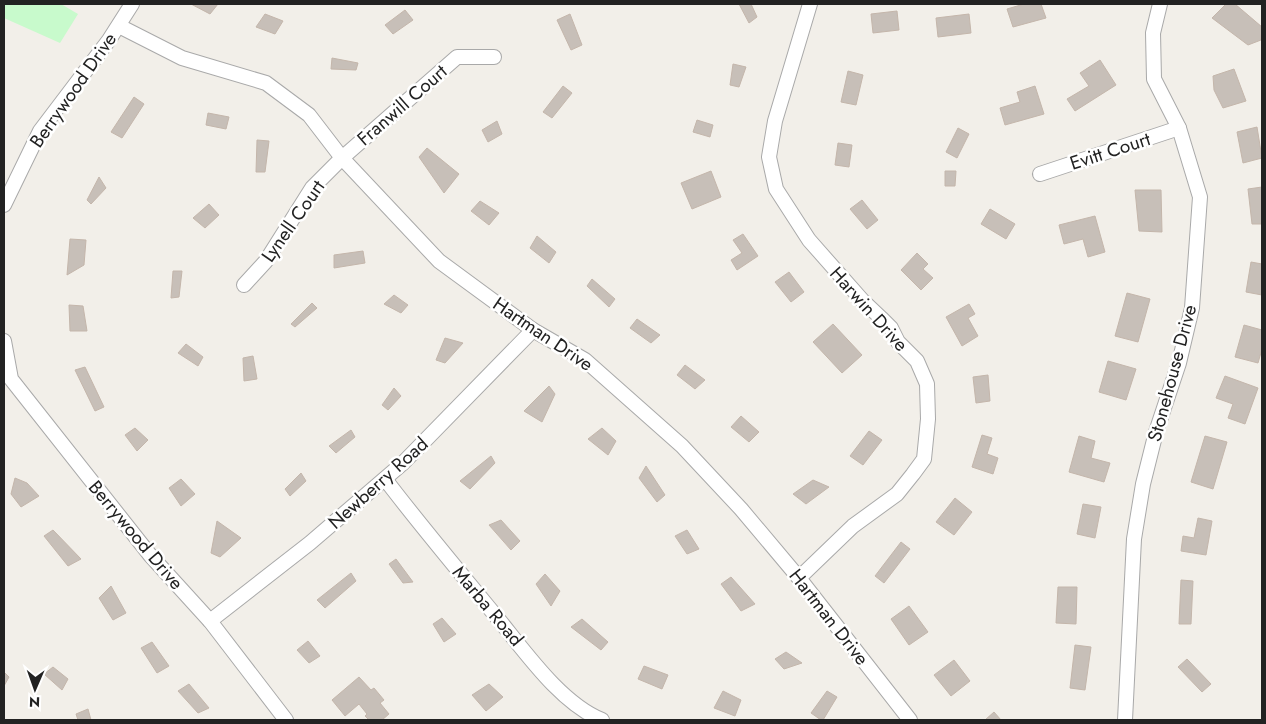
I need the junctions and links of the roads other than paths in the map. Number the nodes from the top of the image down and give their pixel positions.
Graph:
1 (132, 4) edge
2 (810, 4) edge
3 (1160, 4) edge
4 (119, 26) junction
5 (494, 57) dead end
6 (1179, 128) junction
7 (342, 158) junction
8 (1040, 174) dead end
9 (4, 205) edge
10 (244, 285) dead end
11 (533, 330) junction
12 (4, 341) edge
13 (385, 479) junction
14 (799, 578) junction
15 (210, 621) junction
16 (906, 719) edge
17 (286, 720) edge
18 (602, 720) edge
19 (1125, 720) edge

1 - 4 street, Berrywood Drive
2 - 14 street, Harwin Drive
3 - 6 street, Stonehouse Drive
4 - 7 street, Hartman Drive
4 - 9 street, Berrywood Drive
5 - 7 street, Franwill Court
6 - 8 street, Evitt Court
6 - 19 street, Stonehouse Drive
7 - 10 street, Lynell Court
7 - 11 street, Hartman Drive
11 - 13 street, Newberry Road
11 - 14 street, Hartman Drive
12 - 15 street, Berrywood Drive
13 - 15 street, Newberry Road
13 - 18 street, Marba Road
14 - 16 street, Hartman Drive
15 - 17 street, Berrywood Drive

